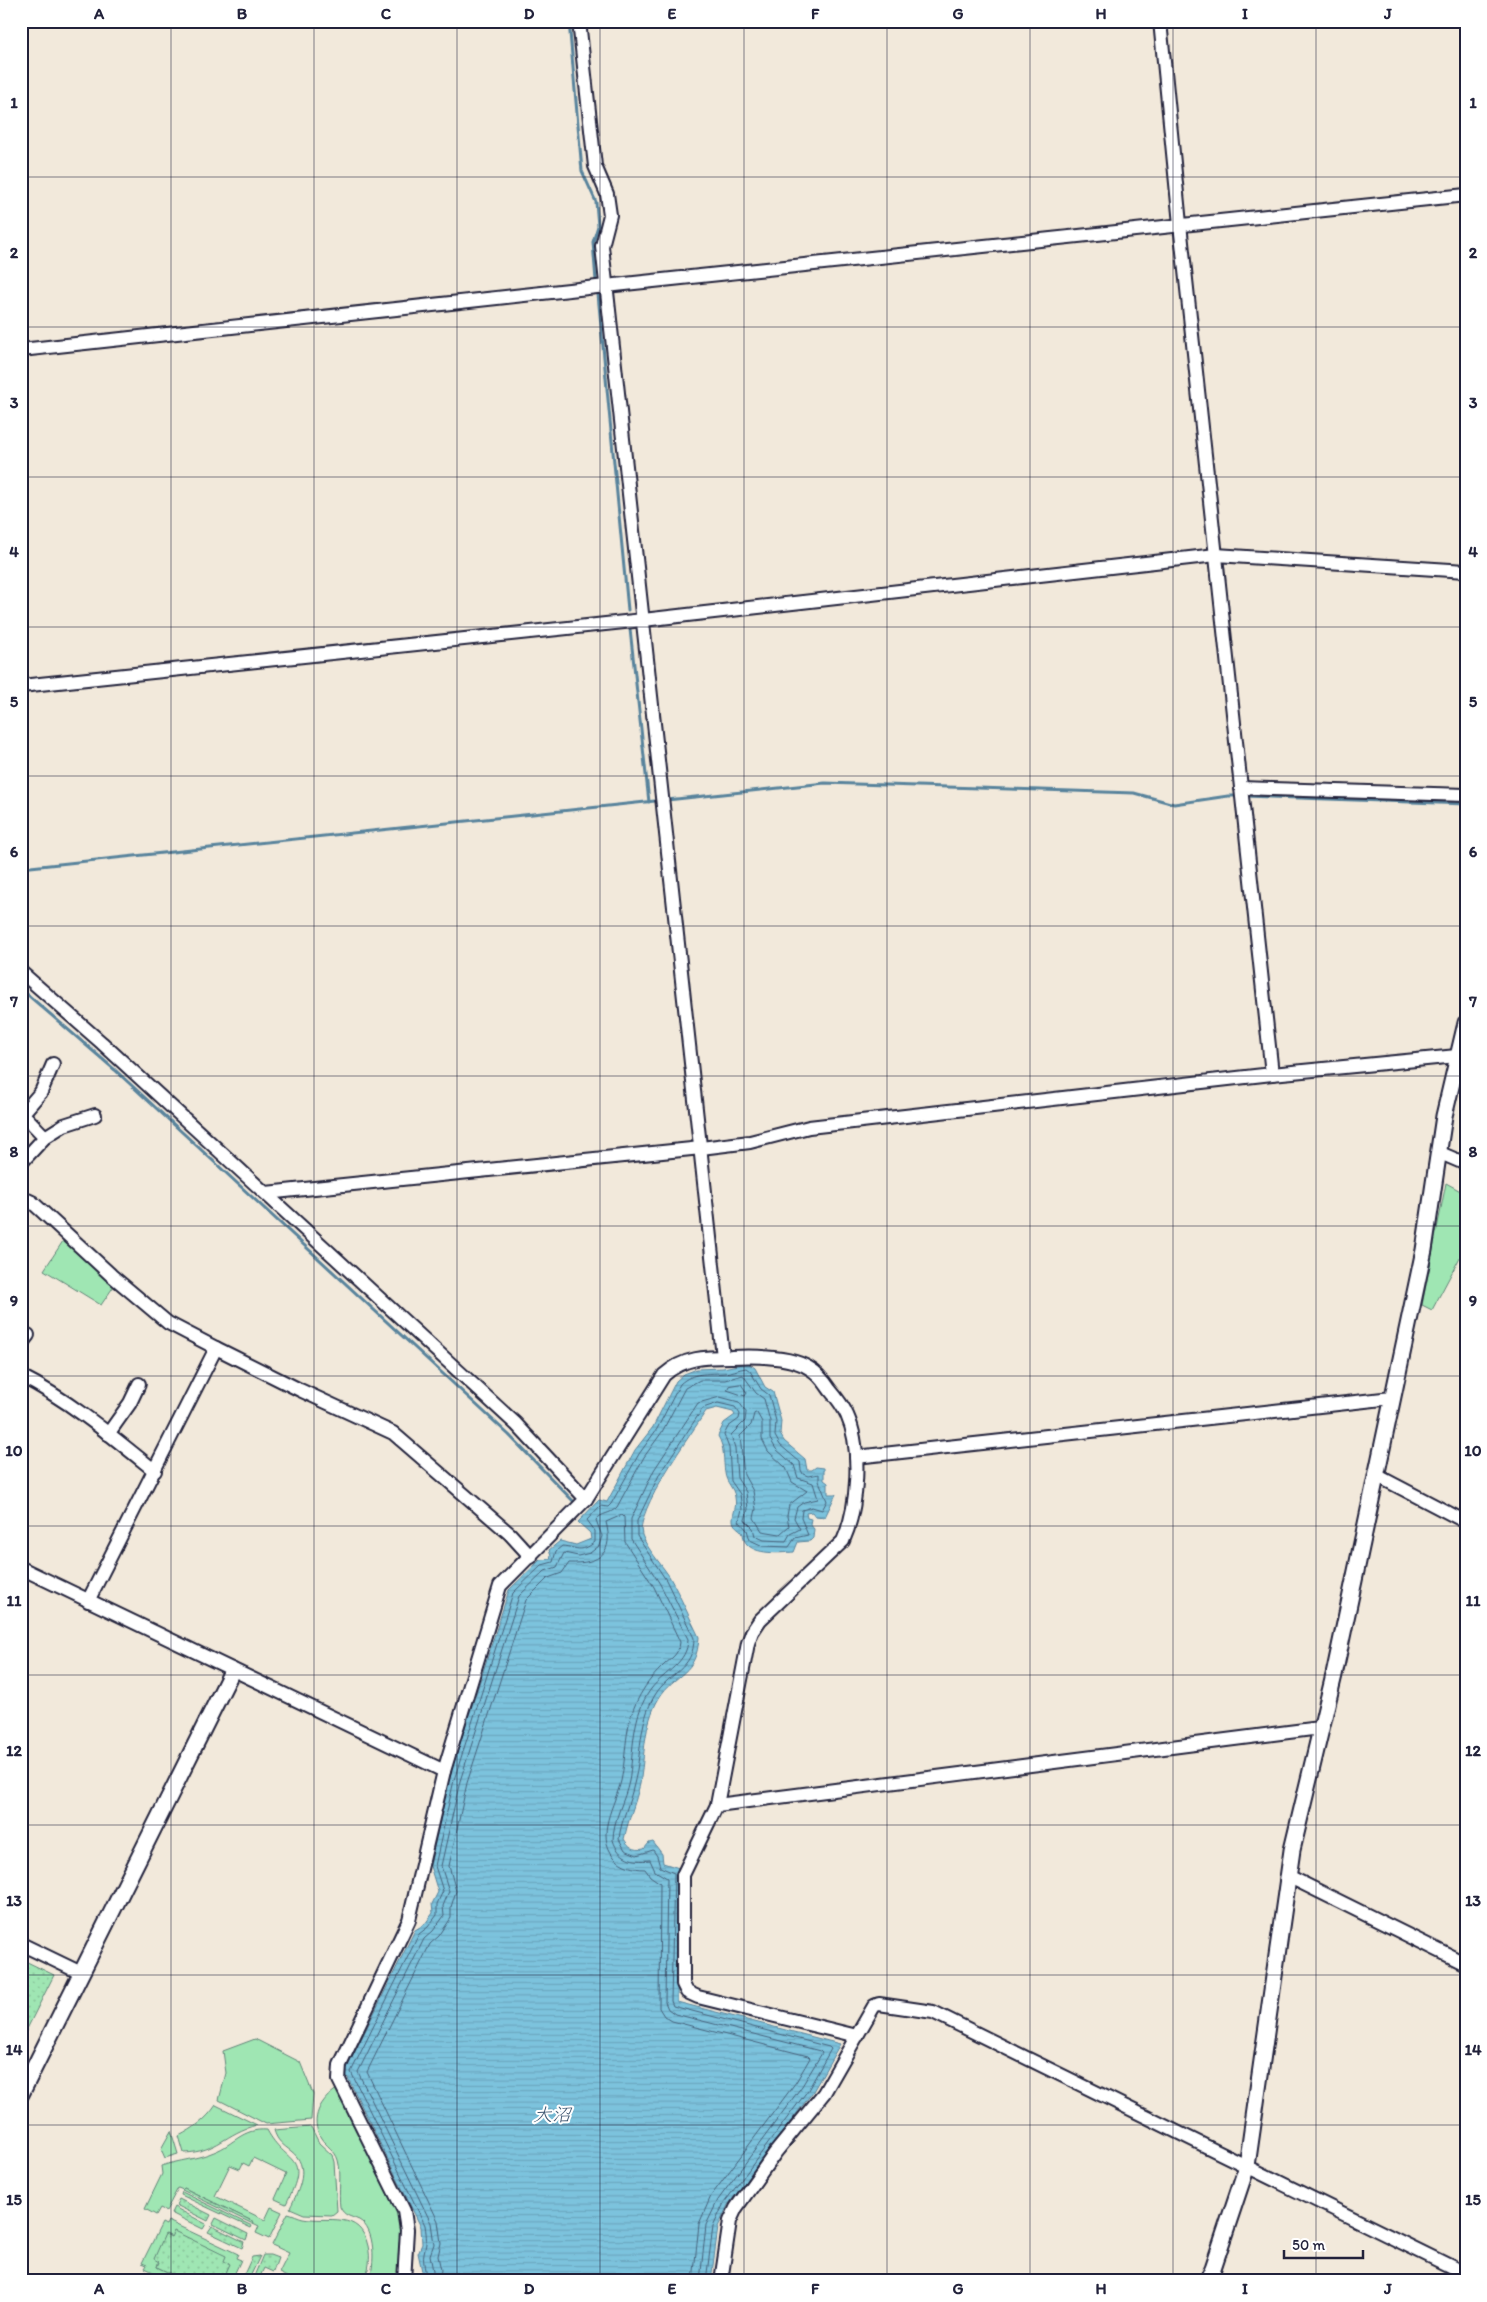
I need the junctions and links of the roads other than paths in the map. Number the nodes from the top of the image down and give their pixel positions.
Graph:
1 (579, 21) edge
2 (1160, 21) edge
3 (1466, 195) edge
4 (1180, 224) junction
5 (606, 286) junction
6 (21, 350) edge
7 (1216, 555) junction
8 (1466, 570) edge
9 (643, 620) junction
10 (21, 686) edge
11 (1242, 794) junction
12 (1466, 795) edge
13 (21, 972) edge
14 (1466, 1023) edge
15 (1457, 1056) junction
16 (53, 1064) dead end
17 (1272, 1074) junction
18 (22, 1113) edge
19 (95, 1115) dead end
20 (45, 1137) junction
21 (701, 1148) junction
22 (1438, 1152) junction
23 (21, 1163) edge
24 (1466, 1164) edge
25 (266, 1193) junction
26 (21, 1197) edge
27 (216, 1348) junction
28 (723, 1357) junction
29 (21, 1376) edge
30 (138, 1384) dead end
31 (1392, 1398) junction
32 (108, 1434) junction
33 (856, 1457) junction
34 (155, 1471) junction
35 (1376, 1475) junction
36 (581, 1504) junction
37 (1466, 1522) edge
38 (530, 1557) junction
39 (21, 1568) edge
40 (88, 1601) junction
41 (232, 1671) junction
42 (1320, 1728) junction
43 (444, 1771) junction
44 (718, 1805) junction
45 (1288, 1876) junction
46 (21, 1944) edge
47 (1466, 1964) edge
48 (81, 1973) junction
49 (857, 2036) junction
50 (21, 2094) edge
51 (1247, 2166) junction
52 (1466, 2274) edge
53 (404, 2281) edge
54 (721, 2281) edge
55 (1207, 2281) edge

1 - 5 street
2 - 4 street
3 - 4 street
4 - 5 street
4 - 7 street
5 - 6 street
5 - 9 street
7 - 8 street
7 - 9 street
7 - 11 street
9 - 10 street
9 - 21 street
11 - 12 street
11 - 17 street
13 - 25 street
14 - 15 street
15 - 17 street
15 - 22 street
16 - 18 street
17 - 21 street
18 - 20 street
19 - 20 street
20 - 23 street
21 - 25 street
21 - 28 street
22 - 24 street
22 - 31 street
25 - 36 street
26 - 27 street
27 - 34 street
27 - 38 street
28 - 33 street
28 - 36 street
29 - 32 street
30 - 32 street
31 - 33 street
31 - 35 street
32 - 34 street
33 - 44 street
34 - 40 street
35 - 37 street
35 - 42 street
36 - 38 street
38 - 43 street
39 - 40 street
40 - 41 street
41 - 43 street
41 - 48 street
42 - 44 street
42 - 45 street
43 - 53 street
44 - 49 street
45 - 47 street
45 - 51 street
46 - 48 street
48 - 50 street
49 - 51 street
49 - 54 street
51 - 52 street
51 - 55 street

